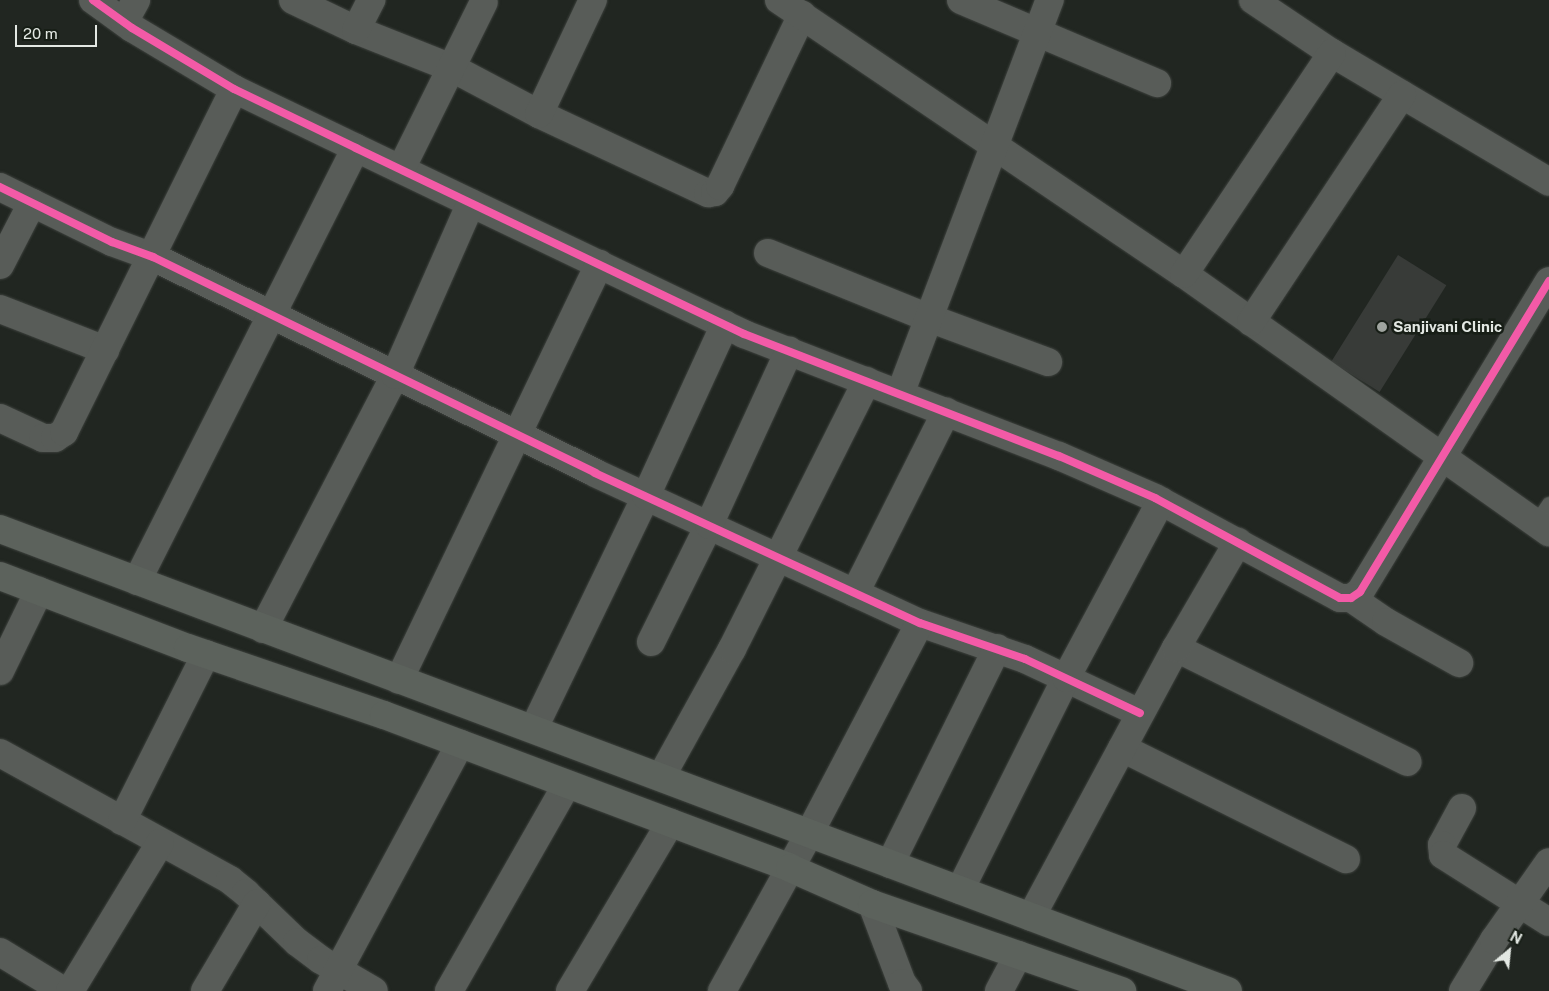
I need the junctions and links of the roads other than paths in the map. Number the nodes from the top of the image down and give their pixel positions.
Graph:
1 (93, 0) edge
2 (293, 0) edge
3 (371, 0) edge
4 (593, 0) edge
5 (779, 0) edge
6 (961, 0) edge
7 (1050, 0) edge
8 (1253, 0) edge
9 (484, 2) dead end
10 (130, 11) edge
11 (802, 15) junction
12 (356, 30) junction
13 (1038, 34) junction
14 (1332, 53) junction
15 (452, 68) junction
16 (1157, 83) dead end
17 (234, 89) junction
18 (1402, 95) junction
19 (539, 114) junction
20 (994, 144) junction
21 (356, 148) junction
22 (400, 169) junction
23 (1549, 182) edge
24 (0, 187) edge
25 (32, 203) junction
26 (472, 203) junction
27 (768, 253) dead end
28 (153, 257) junction
29 (598, 264) junction
30 (0, 265) edge
31 (1184, 274) junction
32 (1549, 281) edge
33 (0, 309) edge
34 (270, 314) junction
35 (929, 318) junction
36 (1251, 322) junction
37 (725, 324) junction
38 (106, 350) junction
39 (789, 351) junction
40 (1048, 362) dead end
41 (395, 375) junction
42 (867, 382) junction
43 (900, 394) junction
44 (946, 412) junction
45 (0, 418) edge
46 (518, 435) junction
47 (1442, 456) junction
48 (646, 496) junction
49 (1161, 500) junction
50 (1545, 520) edge
51 (709, 526) junction
52 (0, 529) edge
53 (1238, 542) junction
54 (778, 556) junction
55 (0, 576) edge
56 (137, 581) junction
57 (39, 591) junction
58 (855, 593) junction
59 (1351, 598) junction
60 (920, 623) junction
61 (264, 629) junction
62 (651, 642) dead end
63 (997, 648) junction
64 (1176, 648) junction
65 (206, 654) junction
66 (1459, 663) dead end
67 (0, 671) edge
68 (1066, 678) junction
69 (399, 680) junction
70 (1140, 713) junction
71 (534, 728) junction
72 (460, 744) junction
73 (1122, 748) junction
74 (0, 753) edge
75 (1408, 762) dead end
76 (661, 777) junction
77 (567, 784) junction
78 (1462, 808) dead end
79 (122, 821) junction
80 (670, 823) junction
81 (809, 834) junction
82 (160, 843) junction
83 (1346, 860) dead end
84 (1549, 862) edge
85 (890, 864) junction
86 (790, 868) junction
87 (960, 890) junction
88 (257, 903) junction
89 (872, 904) junction
90 (1520, 904) junction
91 (1031, 917) junction
92 (1549, 922) edge
93 (0, 952) edge
94 (1018, 955) junction
95 (333, 981) edge
96 (64, 991) edge
97 (70, 991) edge
98 (205, 991) edge
99 (374, 991) edge
100 (449, 991) edge
101 (570, 991) edge
102 (722, 991) edge
103 (908, 991) edge
104 (998, 991) edge
105 (1122, 991) edge
106 (1228, 991) edge
107 (1463, 991) edge

1 - 10 street
2 - 12 street
3 - 12 street
4 - 19 street
5 - 11 street
6 - 13 street
7 - 13 street
8 - 14 street
9 - 15 street
10 - 17 street
11 - 19 street
11 - 20 street
12 - 15 street
13 - 16 street
13 - 20 street
14 - 18 street
14 - 31 street
15 - 19 street
15 - 22 street
17 - 21 street
17 - 28 street
18 - 23 street
18 - 36 street
20 - 31 street
20 - 35 street
21 - 22 street
21 - 34 street
22 - 26 street
24 - 25 street
25 - 28 street
25 - 30 street
26 - 29 street
26 - 41 street
27 - 35 street
28 - 34 street
28 - 38 street
29 - 37 street
29 - 46 street
31 - 36 street
32 - 47 street
33 - 38 street
34 - 41 street
34 - 56 street
35 - 40 street
35 - 43 street
36 - 47 street
37 - 39 street
37 - 48 street
38 - 45 street
39 - 42 street
39 - 51 street
41 - 46 street
41 - 61 street
42 - 43 street
42 - 54 street
43 - 44 street
44 - 49 street
44 - 58 street
46 - 48 street
46 - 69 street
47 - 50 street
47 - 59 street
48 - 51 street
48 - 71 street
49 - 53 street
49 - 68 street
51 - 54 street
51 - 62 street
52 - 56 main road
53 - 59 street
53 - 64 street
54 - 58 street
54 - 76 street
55 - 57 main road
56 - 61 main road
57 - 65 main road
57 - 67 street
58 - 60 street
59 - 66 street
60 - 63 street
60 - 81 street
61 - 69 main road
63 - 68 street
63 - 85 street
64 - 70 street
64 - 75 street
65 - 72 main road
65 - 79 street
68 - 70 street
68 - 87 street
69 - 71 main road
70 - 73 street
71 - 76 main road
72 - 77 main road
72 - 95 street
73 - 83 street
73 - 91 street
74 - 79 street
76 - 81 main road
77 - 80 main road
77 - 100 street
78 - 90 street
79 - 82 street
80 - 86 main road
80 - 101 street
81 - 85 main road
81 - 86 street
82 - 88 street
82 - 97 street
84 - 90 street
85 - 87 main road
86 - 89 main road
86 - 102 street
87 - 91 main road
88 - 95 street
88 - 98 street
89 - 94 main road
89 - 103 street
90 - 92 street
90 - 107 street
91 - 106 main road
93 - 96 street
94 - 104 street
94 - 105 main road
95 - 99 street

